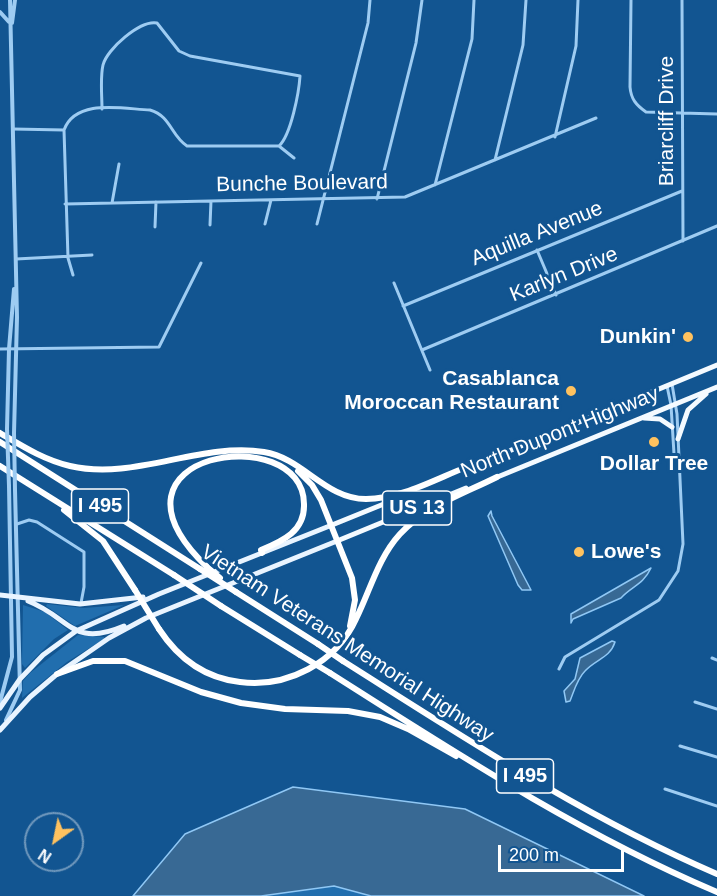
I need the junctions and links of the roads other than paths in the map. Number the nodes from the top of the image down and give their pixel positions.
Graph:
1 (10, 0) edge
2 (16, 0) edge
3 (370, 0) edge
4 (422, 0) edge
5 (474, 0) edge
6 (526, 0) edge
7 (578, 0) edge
8 (631, 0) edge
9 (682, 0) edge
10 (0, 12) edge
11 (11, 30) junction
12 (102, 109) junction
13 (682, 114) junction
14 (717, 114) edge
15 (596, 118) dead end
16 (11, 129) junction
17 (64, 130) junction
18 (555, 137) junction
19 (279, 146) junction
20 (294, 158) dead end
21 (495, 160) junction
22 (119, 164) dead end
23 (435, 185) junction
24 (682, 191) junction
25 (378, 199) junction
26 (271, 200) junction
27 (324, 200) junction
28 (211, 201) junction
29 (112, 202) junction
30 (156, 202) junction
31 (65, 204) junction
32 (265, 224) dead end
33 (317, 224) dead end
34 (210, 225) dead end
35 (717, 226) edge
36 (155, 227) dead end
37 (683, 242) junction
38 (537, 250) junction
39 (92, 255) dead end
40 (68, 258) junction
41 (15, 259) junction
42 (201, 263) dead end
43 (73, 275) dead end
44 (15, 277) junction
45 (394, 283) dead end
46 (556, 295) junction
47 (403, 306) junction
48 (0, 349) edge
49 (9, 349) junction
50 (16, 349) junction
51 (422, 350) junction
52 (717, 365) edge
53 (430, 370) dead end
54 (670, 385) junction
55 (716, 387) edge
56 (674, 405) junction
57 (640, 418) junction
58 (672, 427) junction
59 (0, 433) edge
60 (678, 439) junction
61 (0, 442) edge
62 (261, 452) junction
63 (483, 462) junction
64 (677, 462) junction
65 (0, 466) edge
66 (497, 477) junction
67 (37, 489) junction
68 (16, 524) junction
69 (332, 525) junction
70 (337, 541) junction
71 (262, 553) junction
72 (236, 592) junction
73 (159, 594) junction
74 (0, 595) edge
75 (10, 597) junction
76 (18, 597) junction
77 (80, 604) junction
78 (146, 618) junction
79 (76, 631) junction
80 (340, 643) junction
81 (712, 658) dead end
82 (717, 660) edge
83 (559, 669) dead end
84 (57, 674) junction
85 (20, 679) junction
86 (0, 702) edge
87 (695, 702) dead end
88 (0, 708) edge
89 (717, 709) edge
90 (1, 728) edge
91 (680, 746) dead end
92 (717, 757) edge
93 (477, 766) junction
94 (665, 789) dead end
95 (717, 806) edge
96 (717, 874) edge
97 (717, 892) edge

1 - 11 street
2 - 11 street
3 - 27 street
4 - 25 street
5 - 23 street
6 - 21 street
7 - 18 street
8 - 13 street
9 - 13 street, Briarcliff Drive
10 - 11 street
11 - 16 street
12 - 17 street
12 - 19 street
12 - 19 street
13 - 14 street
13 - 24 street, Briarcliff Drive
15 - 18 street, Bunche Boulevard
16 - 17 street
16 - 41 street
17 - 31 street
18 - 21 street, Bunche Boulevard
19 - 20 street
21 - 23 street, Bunche Boulevard
22 - 29 street
23 - 25 street, Bunche Boulevard
24 - 37 street, Briarcliff Drive
24 - 38 street, Aquilla Avenue
25 - 27 street, Bunche Boulevard
26 - 27 street, Bunche Boulevard
26 - 28 street, Bunche Boulevard
26 - 32 street
27 - 33 street
28 - 30 street, Bunche Boulevard
28 - 34 street
29 - 30 street, Bunche Boulevard
29 - 31 street, Bunche Boulevard
30 - 36 street
31 - 40 street
35 - 37 street, Karlyn Drive
37 - 46 street, Karlyn Drive
38 - 46 street
38 - 47 street, Aquilla Avenue
39 - 40 street
40 - 41 street
40 - 43 street
41 - 44 street
42 - 50 street
44 - 49 street
44 - 50 street
45 - 47 street
46 - 51 street, Karlyn Drive
47 - 51 street
48 - 49 street
49 - 50 street
49 - 75 street, bridge
50 - 68 street, bridge
51 - 53 street
52 - 54 highway, North Dupont Highway / US 13
54 - 56 street
54 - 63 highway, North Dupont Highway / US 13
55 - 56 highway, North Dupont Highway / US 13
55 - 60 highway
56 - 57 highway, North Dupont Highway / US 13
56 - 58 street
56 - 60 street
57 - 58 highway
57 - 66 highway, North Dupont Highway / US 13
58 - 64 street
59 - 62 highway
60 - 64 street
61 - 72 highway, Vietnam Veterans Memorial Highway / I 495, bridge
62 - 63 highway
62 - 69 highway
63 - 69 highway, North Dupont Highway / US 13
64 - 83 street
65 - 67 highway, Vietnam Veterans Memorial Highway / I 495
66 - 70 highway, North Dupont Highway / US 13
66 - 80 highway
67 - 80 highway, bridge
67 - 93 highway, Vietnam Veterans Memorial Highway / I 495, bridge
68 - 76 street
68 - 77 street
69 - 70 highway
69 - 71 main road, North Dupont Highway / US 13
70 - 78 main road, North Dupont Highway / US 13
70 - 80 highway
71 - 72 highway, bridge
71 - 73 main road, North Dupont Highway / US 13
72 - 96 highway, Vietnam Veterans Memorial Highway / I 495, bridge
73 - 77 main road, US 13
73 - 79 main road, North Dupont Highway
74 - 75 main road, US 13
75 - 76 main road, US 13
75 - 86 street
76 - 77 main road, US 13
76 - 79 main road, US 13
76 - 85 street
78 - 79 main road, US 13
78 - 84 main road, North Dupont Highway
79 - 85 main road, North Dupont Highway
81 - 82 street
84 - 90 main road, North Dupont Highway
84 - 93 highway
85 - 88 main road, North Dupont Highway
85 - 90 street
87 - 89 street
91 - 92 street
93 - 97 highway, Vietnam Veterans Memorial Highway / I 495
94 - 95 street

